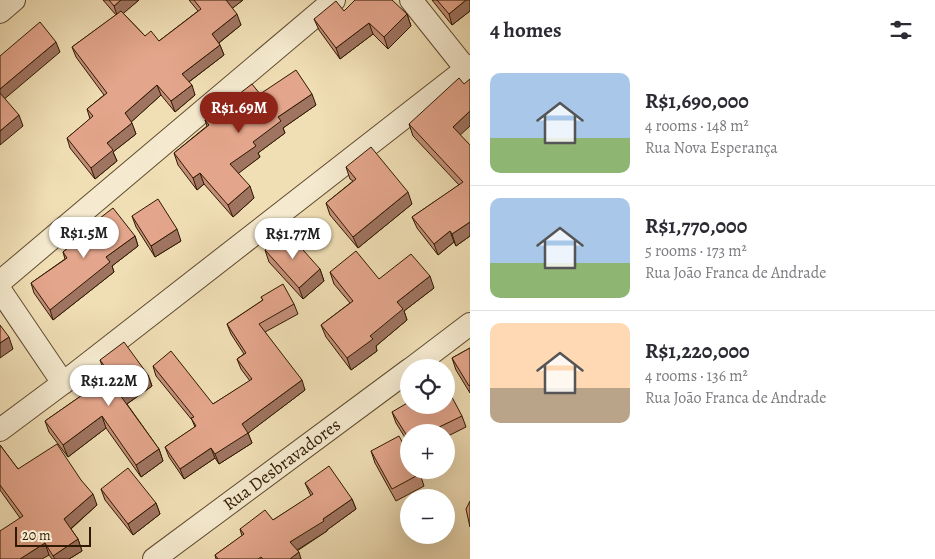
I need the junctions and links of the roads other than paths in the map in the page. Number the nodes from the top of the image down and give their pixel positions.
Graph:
1 (14, 0) edge
2 (334, 0) edge
3 (411, 0) edge
4 (0, 12) edge
5 (468, 67) edge
6 (0, 282) edge
7 (0, 290) edge
8 (470, 324) edge
9 (424, 359) edge
10 (400, 377) edge
11 (63, 383) junction
12 (0, 430) edge
13 (154, 559) edge

1 - 4 street
2 - 6 street
3 - 5 street
5 - 11 street
7 - 11 street
8 - 9 street
10 - 13 street, Rua Desbravadores
11 - 12 street

